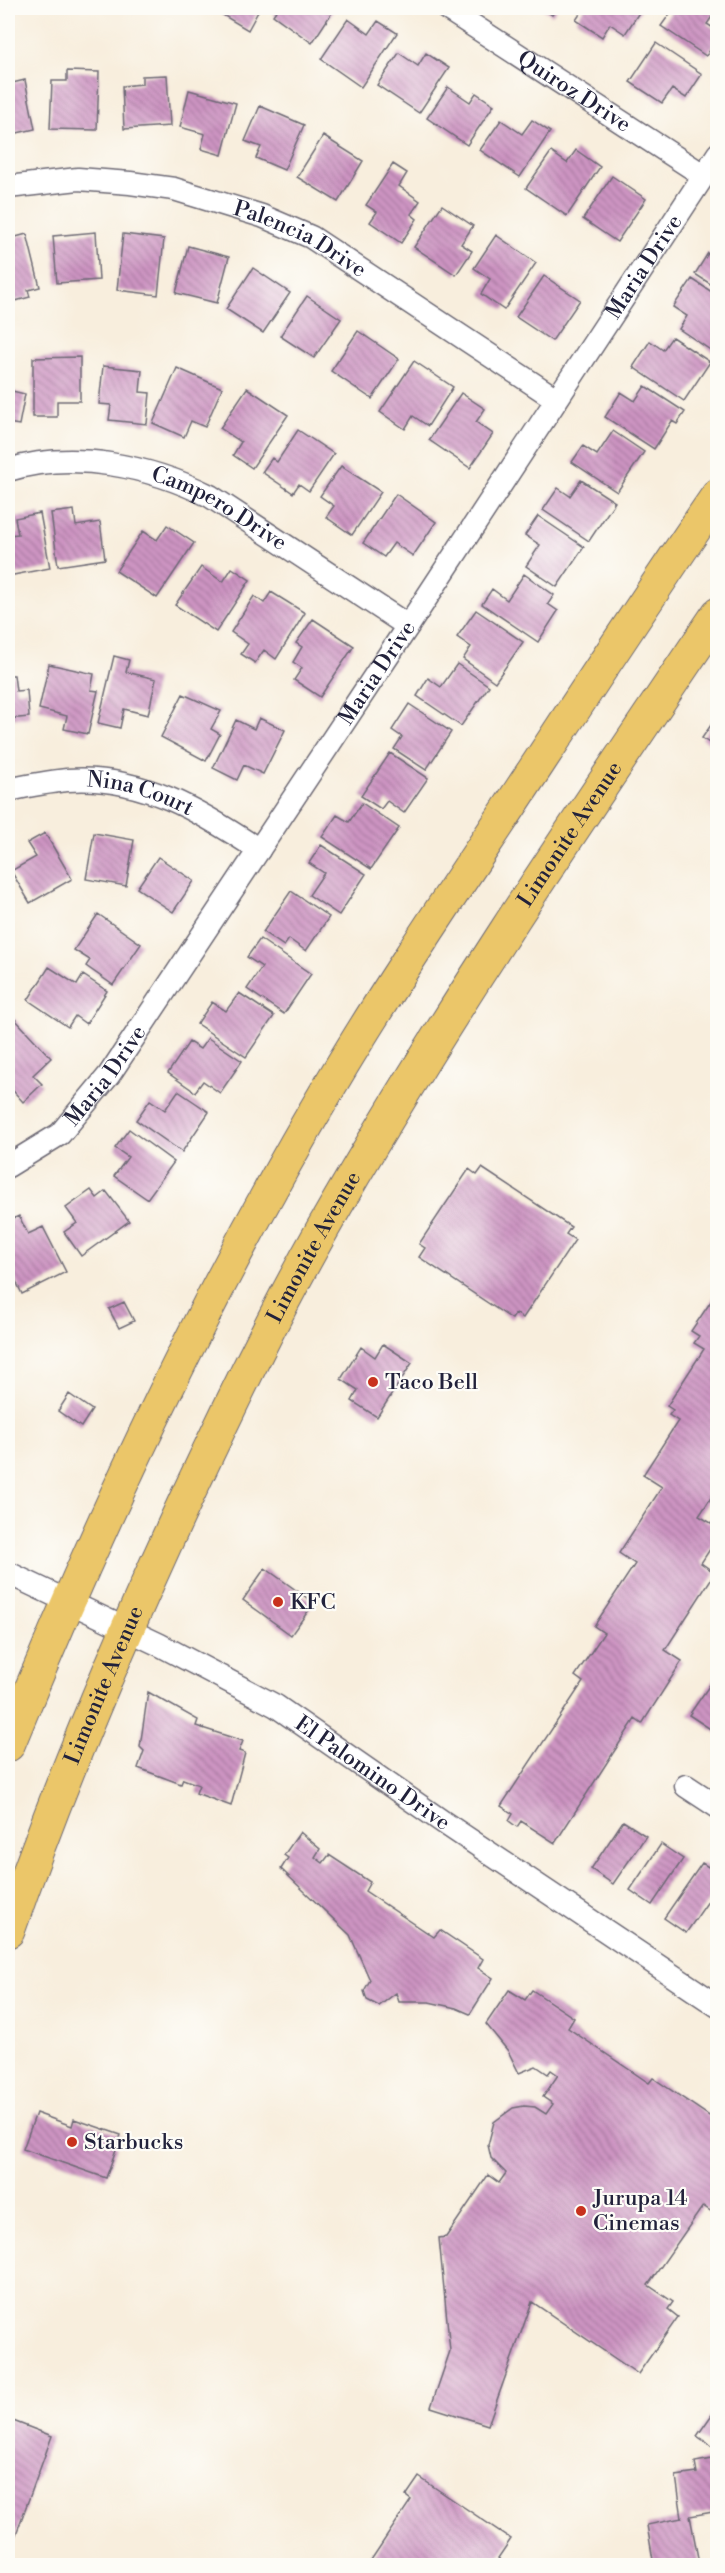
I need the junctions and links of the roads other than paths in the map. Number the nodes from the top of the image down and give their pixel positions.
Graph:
1 (446, 8) edge
2 (717, 154) edge
3 (703, 175) junction
4 (8, 187) edge
5 (555, 399) junction
6 (8, 470) edge
7 (717, 495) edge
8 (717, 614) edge
9 (408, 626) junction
10 (8, 790) edge
11 (259, 850) junction
12 (8, 1166) edge
13 (8, 1573) edge
14 (66, 1601) junction
15 (125, 1629) junction
16 (8, 1745) edge
17 (686, 1786) dead end
18 (717, 1807) edge
19 (8, 1931) edge
20 (717, 2006) edge

1 - 3 street, Quiroz Drive
2 - 3 street, Maria Drive
3 - 5 street, Maria Drive
4 - 5 street, Palencia Drive
5 - 9 street, Maria Drive
6 - 9 street, Campero Drive
7 - 14 main road
8 - 15 main road, Limonite Avenue
9 - 11 street, Maria Drive
10 - 11 street, Nina Court
11 - 12 street, Maria Drive
13 - 14 street, El Palomino Drive
14 - 15 street, El Palomino Drive
14 - 16 main road
15 - 19 main road, Limonite Avenue
15 - 20 street, El Palomino Drive
17 - 18 street

